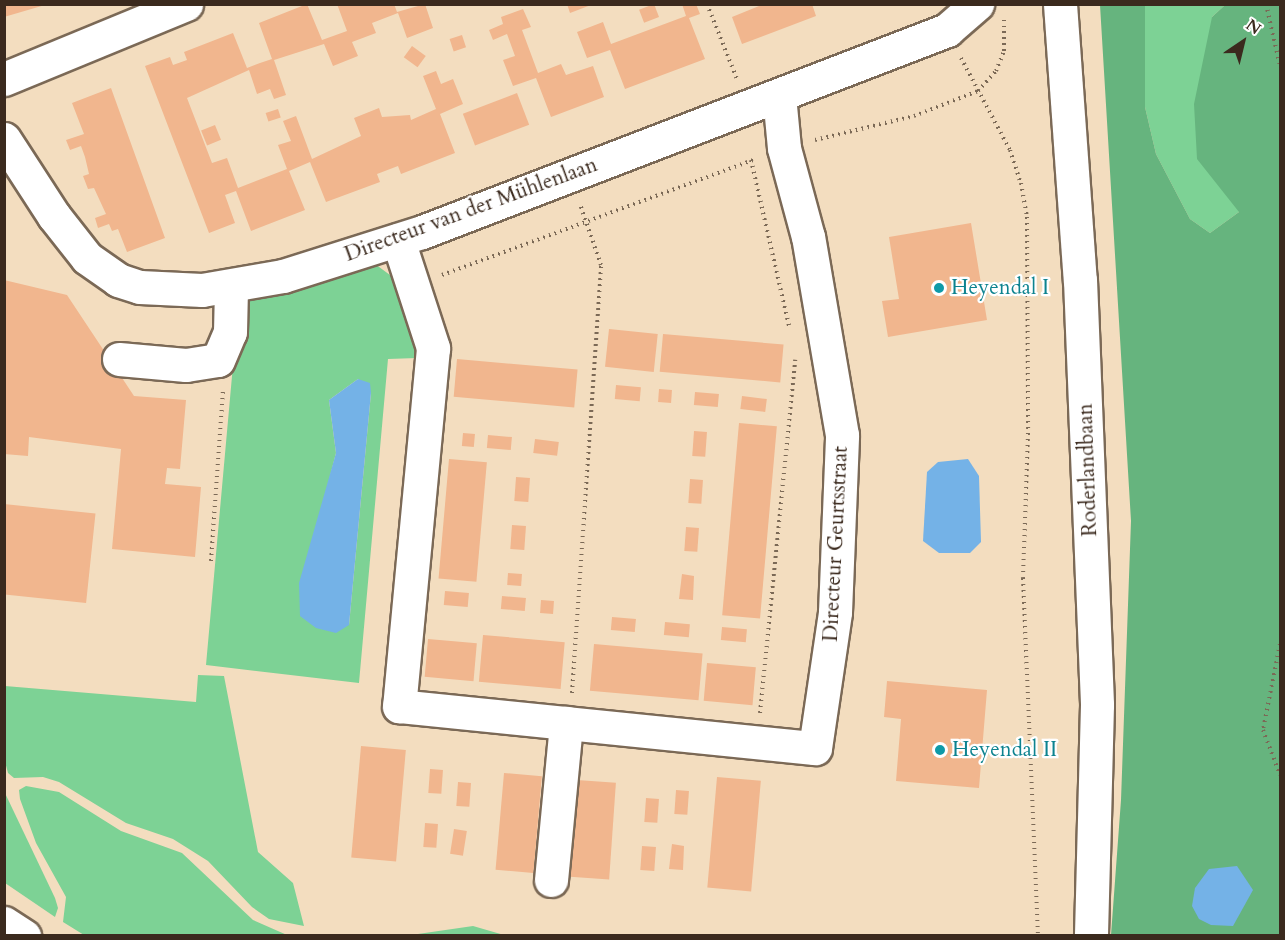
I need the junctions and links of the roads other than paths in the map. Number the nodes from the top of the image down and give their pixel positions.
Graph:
1 (186, 4) edge
2 (1060, 4) edge
3 (991, 10) edge
4 (4, 79) edge
5 (779, 95) junction
6 (4, 139) edge
7 (398, 240) junction
8 (231, 286) junction
9 (119, 359) dead end
10 (568, 723) junction
11 (551, 879) dead end
12 (4, 923) edge
13 (24, 936) edge
14 (1091, 936) edge

1 - 4 street
2 - 14 street, Roderlandbaan
3 - 5 street, Directeur van der Mühlenlaan
5 - 7 street, Directeur van der Mühlenlaan
5 - 10 street, Directeur Geurtsstraat
6 - 8 street, Directeur van der Mühlenlaan
7 - 8 street, Directeur van der Mühlenlaan
7 - 10 street, Directeur Geurtsstraat
8 - 9 street
10 - 11 street
12 - 13 street

